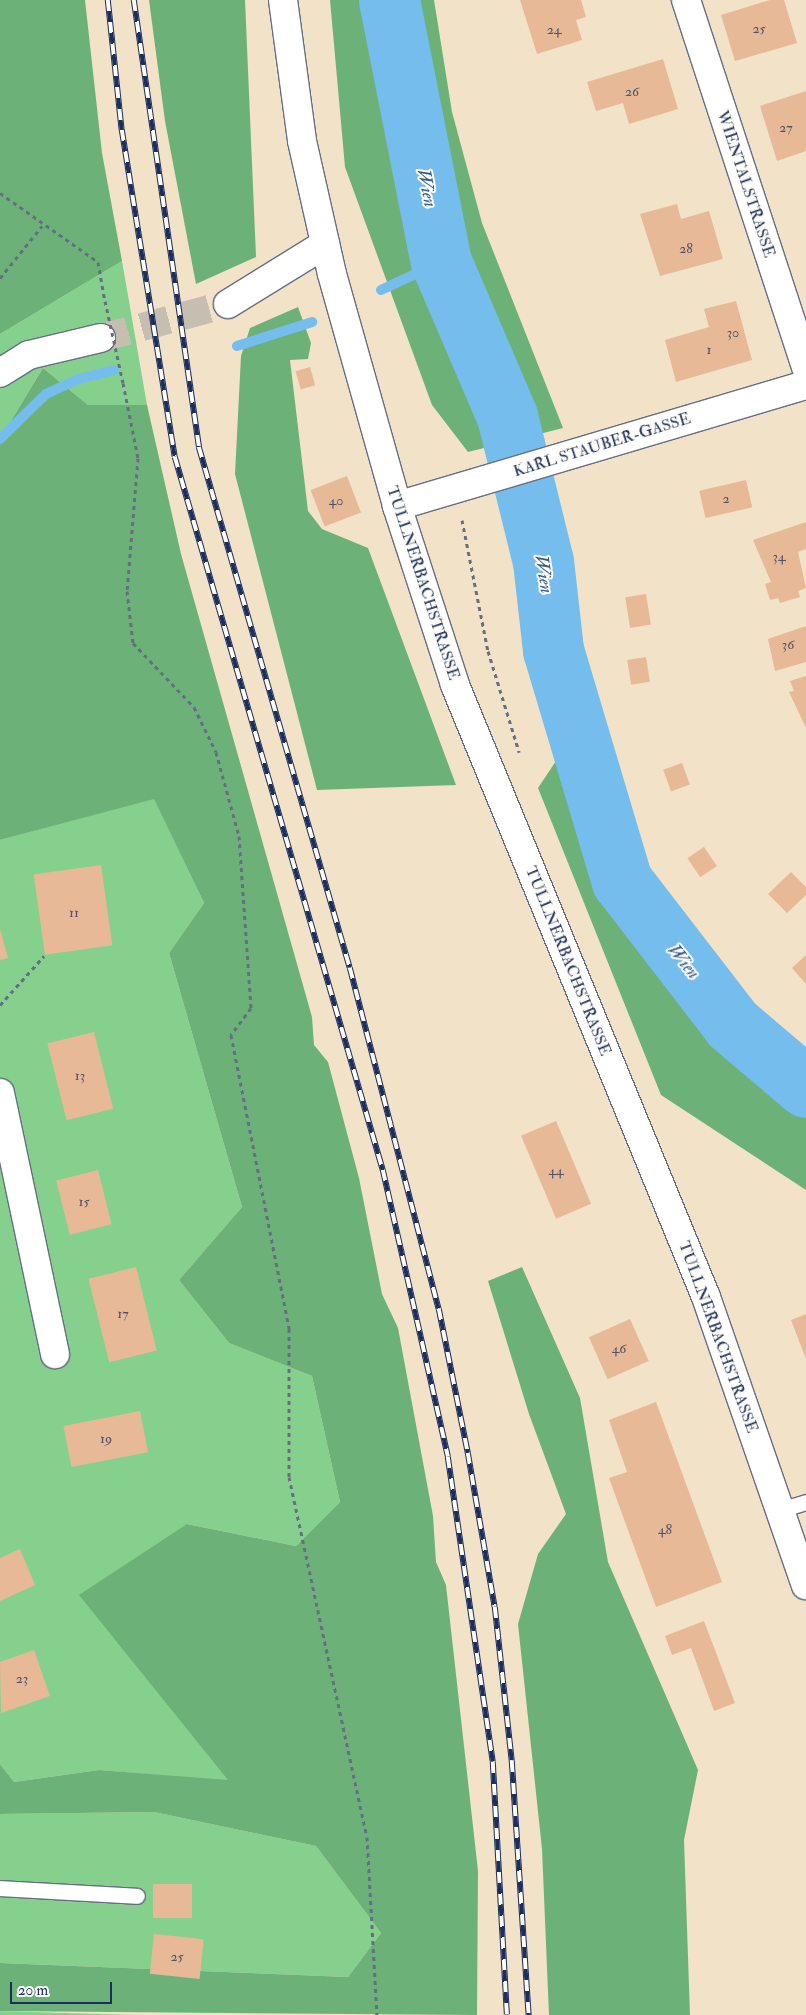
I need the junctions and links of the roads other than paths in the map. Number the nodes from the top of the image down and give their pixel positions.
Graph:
1 (283, 0) edge
2 (686, 0) edge
3 (325, 244) junction
4 (228, 304) tunnel mouth
5 (101, 338) tunnel mouth
6 (806, 368) edge
7 (0, 374) edge
8 (806, 385) edge
9 (397, 506) junction
10 (0, 1093) edge
11 (55, 1354) dead end
12 (806, 1502) edge
13 (780, 1510) junction
14 (806, 1585) edge
15 (0, 1888) edge
16 (137, 1896) dead end

1 - 3 main road
2 - 6 main road, WIENTALSTRASSE
3 - 4 main road
3 - 9 main road, TULLNERBACHSTRASSE
5 - 7 main road
8 - 9 main road, KARL STAUBER-GASSE
9 - 13 main road, TULLNERBACHSTRASSE
10 - 11 main road
12 - 13 lane
13 - 14 main road, TULLNERBACHSTRASSE
15 - 16 lane

